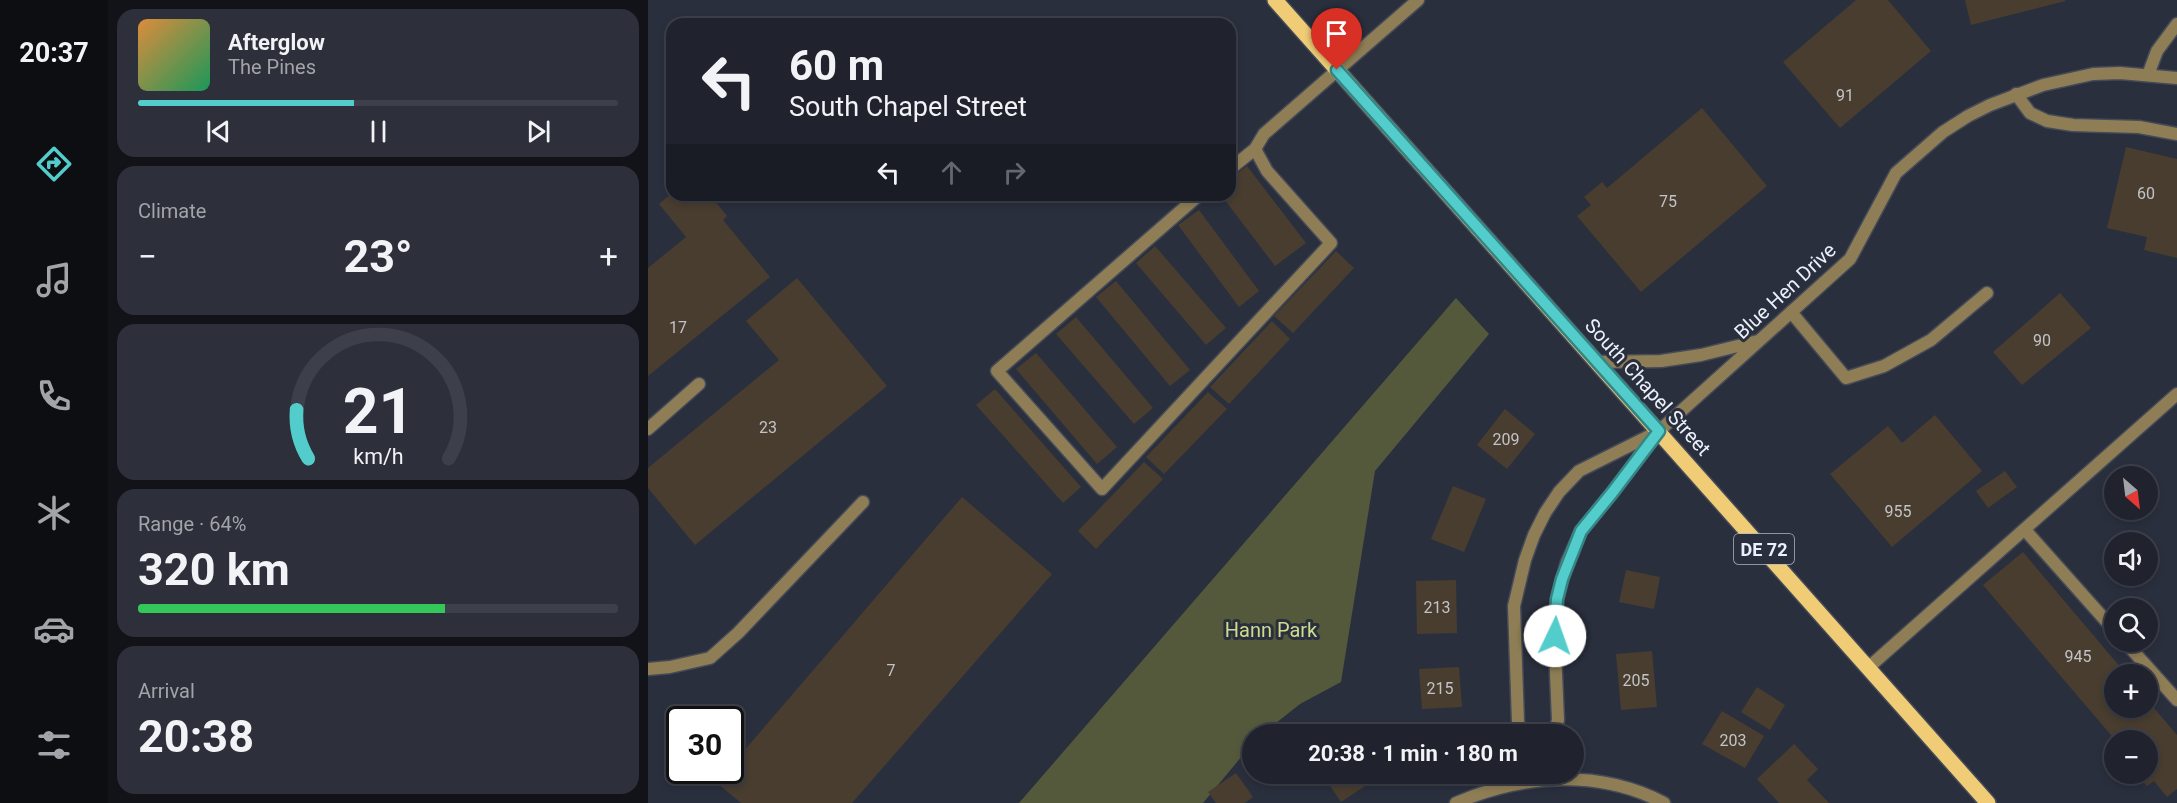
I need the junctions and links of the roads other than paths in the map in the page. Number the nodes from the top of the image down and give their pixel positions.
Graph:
1 (1275, 0) edge
2 (1418, 0) edge
3 (2177, 24) edge
4 (1337, 70) junction
5 (2148, 75) junction
6 (2177, 78) edge
7 (2016, 94) junction
8 (2177, 134) edge
9 (1255, 149) junction
10 (1236, 164) edge
11 (1192, 201) edge
12 (1987, 293) dead end
13 (1791, 312) junction
14 (1760, 341) junction
15 (1598, 362) junction
16 (699, 384) dead end
17 (2177, 394) edge
18 (648, 429) edge
19 (1659, 431) junction
20 (863, 502) dead end
21 (2025, 530) junction
22 (2104, 619) edge
23 (2134, 652) edge
24 (1869, 667) junction
25 (648, 669) edge
26 (2177, 700) edge
27 (1519, 724) edge
28 (1557, 724) edge
29 (1584, 780) edge
30 (1513, 784) edge
31 (1456, 803) edge
32 (1664, 803) edge
33 (1988, 803) edge

1 - 4 main road, South Chapel Street / DE 72
2 - 4 street
3 - 5 street
4 - 9 street
4 - 15 main road, South Chapel Street / DE 72
5 - 6 street, Blue Hen Drive
5 - 7 street, Blue Hen Drive
7 - 8 street
7 - 13 street, Blue Hen Drive
9 - 10 street
9 - 11 street
12 - 13 street
13 - 14 street, Blue Hen Drive
14 - 15 street
14 - 19 street, Blue Hen Drive
15 - 19 main road, South Chapel Street / DE 72
16 - 18 street
17 - 21 street
19 - 24 main road, South Chapel Street / DE 72
19 - 27 street
19 - 28 street
20 - 25 street
21 - 22 street
21 - 24 street
23 - 26 street
24 - 33 main road, South Chapel Street / DE 72
29 - 32 street
30 - 31 street

